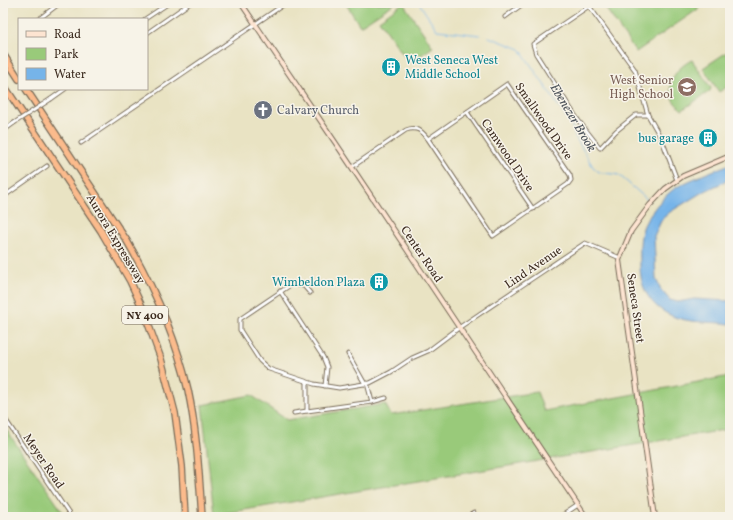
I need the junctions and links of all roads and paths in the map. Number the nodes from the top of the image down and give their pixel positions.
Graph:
1 (60, 3) edge
2 (169, 3) edge
3 (190, 3) edge
4 (240, 3) edge
5 (286, 3) edge
6 (524, 3) edge
7 (504, 17) dead end
8 (40, 18) edge
9 (146, 18) edge
10 (255, 24) junction
11 (148, 31) edge
12 (3, 54) edge
13 (18, 77) edge
14 (3, 84) edge
15 (27, 90) edge
16 (64, 90) edge
17 (467, 112) junction
18 (648, 114) junction
19 (3, 131) edge
20 (428, 139) junction
21 (81, 143) dead end
22 (730, 156) edge
23 (47, 166) dead end
24 (352, 166) junction
25 (678, 180) junction
26 (3, 197) edge
27 (533, 209) junction
28 (620, 258) junction
29 (280, 291) junction
30 (310, 293) dead end
31 (460, 327) junction
32 (348, 354) dead end
33 (307, 382) junction
34 (366, 384) junction
35 (325, 386) junction
36 (386, 398) dead end
37 (372, 402) junction
38 (307, 411) junction
39 (294, 413) dead end
40 (3, 416) edge
41 (578, 505) junction
42 (474, 513) dead end
43 (71, 517) edge
44 (185, 517) edge
45 (202, 517) edge
46 (467, 517) edge
47 (560, 517) edge
48 (586, 517) edge
49 (655, 517) edge

1 - 8 street
2 - 9 street
3 - 11 street
4 - 10 main road, Center Road
5 - 10 street
6 - 7 street
10 - 21 street
10 - 24 main road, Center Road
12 - 13 highway
14 - 44 highway, Aurora Expressway / NY 400
15 - 45 highway, Aurora Expressway / NY 400
16 - 19 street, bridge
17 - 20 street
17 - 27 street, Camwood Drive
17 - 27 street, Smallwood Drive
18 - 18 street
18 - 25 street
20 - 24 street
20 - 27 street
22 - 25 main road, Seneca Street
23 - 26 street
24 - 31 main road, Center Road
25 - 28 main road, Seneca Street
28 - 31 street, Lind Avenue
28 - 49 main road, Seneca Street
29 - 30 street
29 - 33 street
29 - 35 street
31 - 34 street
31 - 41 main road, Center Road
32 - 34 street
33 - 35 street
33 - 38 street
34 - 35 street
34 - 37 street
36 - 37 street
37 - 38 street
38 - 39 street
40 - 43 street, Meyer Road
41 - 47 street
41 - 48 main road, Center Road
42 - 46 street

